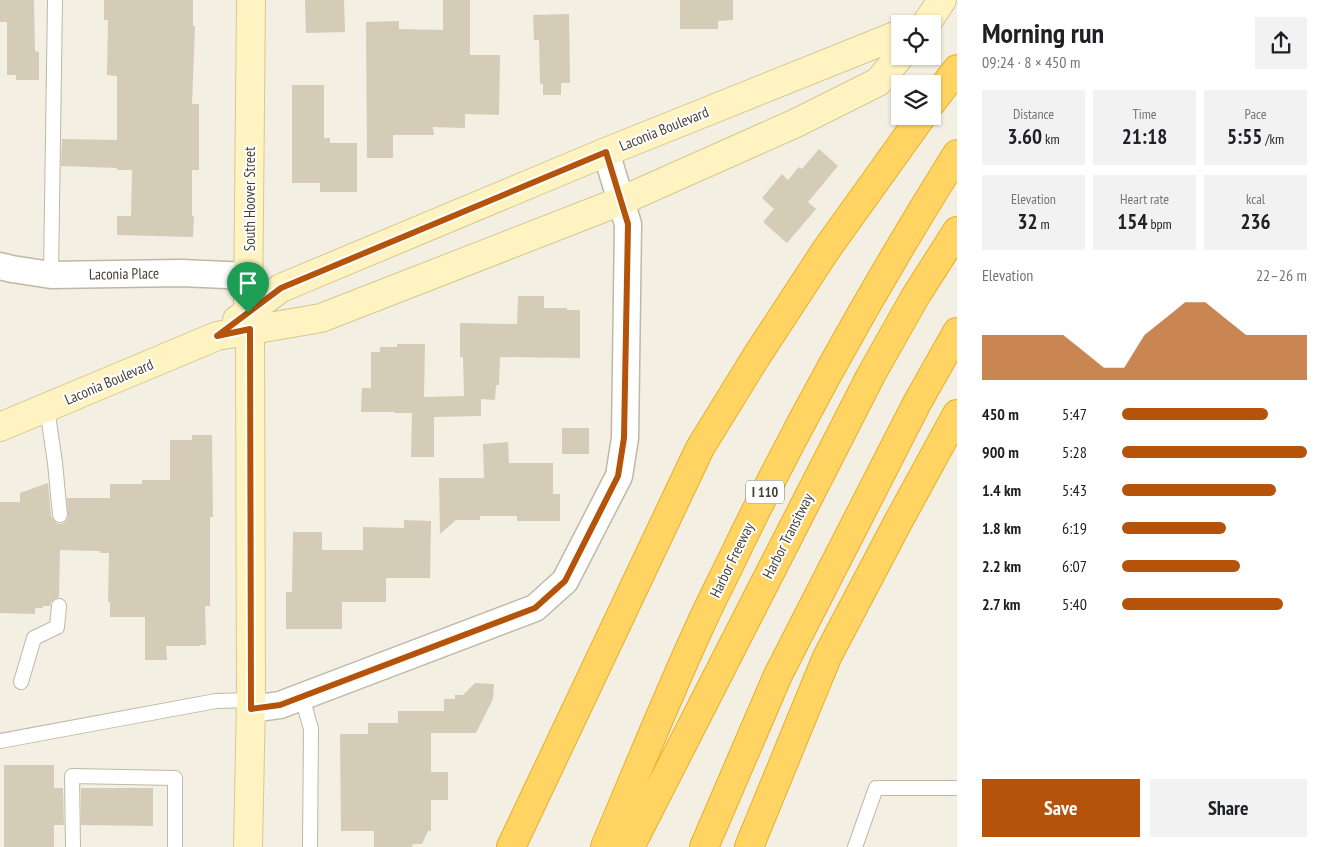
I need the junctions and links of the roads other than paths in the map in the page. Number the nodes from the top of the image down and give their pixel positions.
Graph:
1 (56, 0) edge
2 (251, 0) edge
3 (942, 0) edge
4 (932, 15) edge
5 (891, 38) edge
6 (892, 65) edge
7 (957, 69) edge
8 (941, 90) edge
9 (916, 125) edge
10 (606, 152) junction
11 (957, 154) edge
12 (620, 201) junction
13 (957, 231) edge
14 (0, 266) edge
15 (51, 275) junction
16 (249, 276) junction
17 (249, 321) junction
18 (957, 332) edge
19 (47, 408) junction
20 (957, 414) edge
21 (0, 427) edge
22 (60, 515) dead end
23 (59, 606) dead end
24 (21, 682) dead end
25 (302, 698) junction
26 (251, 704) junction
27 (0, 740) edge
28 (957, 788) edge
29 (73, 847) edge
30 (175, 847) edge
31 (248, 847) edge
32 (310, 847) edge
33 (511, 847) edge
34 (605, 847) edge
35 (630, 847) edge
36 (704, 847) edge
37 (749, 847) edge
38 (855, 847) edge

1 - 15 lane
2 - 16 street, South Hoover Street
3 - 4 street
5 - 10 street, Laconia Boulevard
6 - 12 street, Laconia Boulevard
7 - 8 highway
9 - 33 highway
10 - 12 street
10 - 17 street, Laconia Boulevard
11 - 34 highway, Harbor Freeway / I 110
12 - 17 street, Laconia Boulevard
12 - 25 street
13 - 35 highway, Harbor Transitway
14 - 15 street, Laconia Place
15 - 16 street, Laconia Place
16 - 17 street, South Hoover Street
17 - 19 street, Laconia Boulevard
17 - 26 street, South Hoover Street
18 - 36 highway
19 - 21 street, Laconia Boulevard
19 - 22 lane
20 - 37 highway
23 - 24 lane
25 - 26 street
25 - 32 lane
26 - 27 lane
26 - 31 street, South Hoover Street
28 - 38 lane
29 - 30 lane

